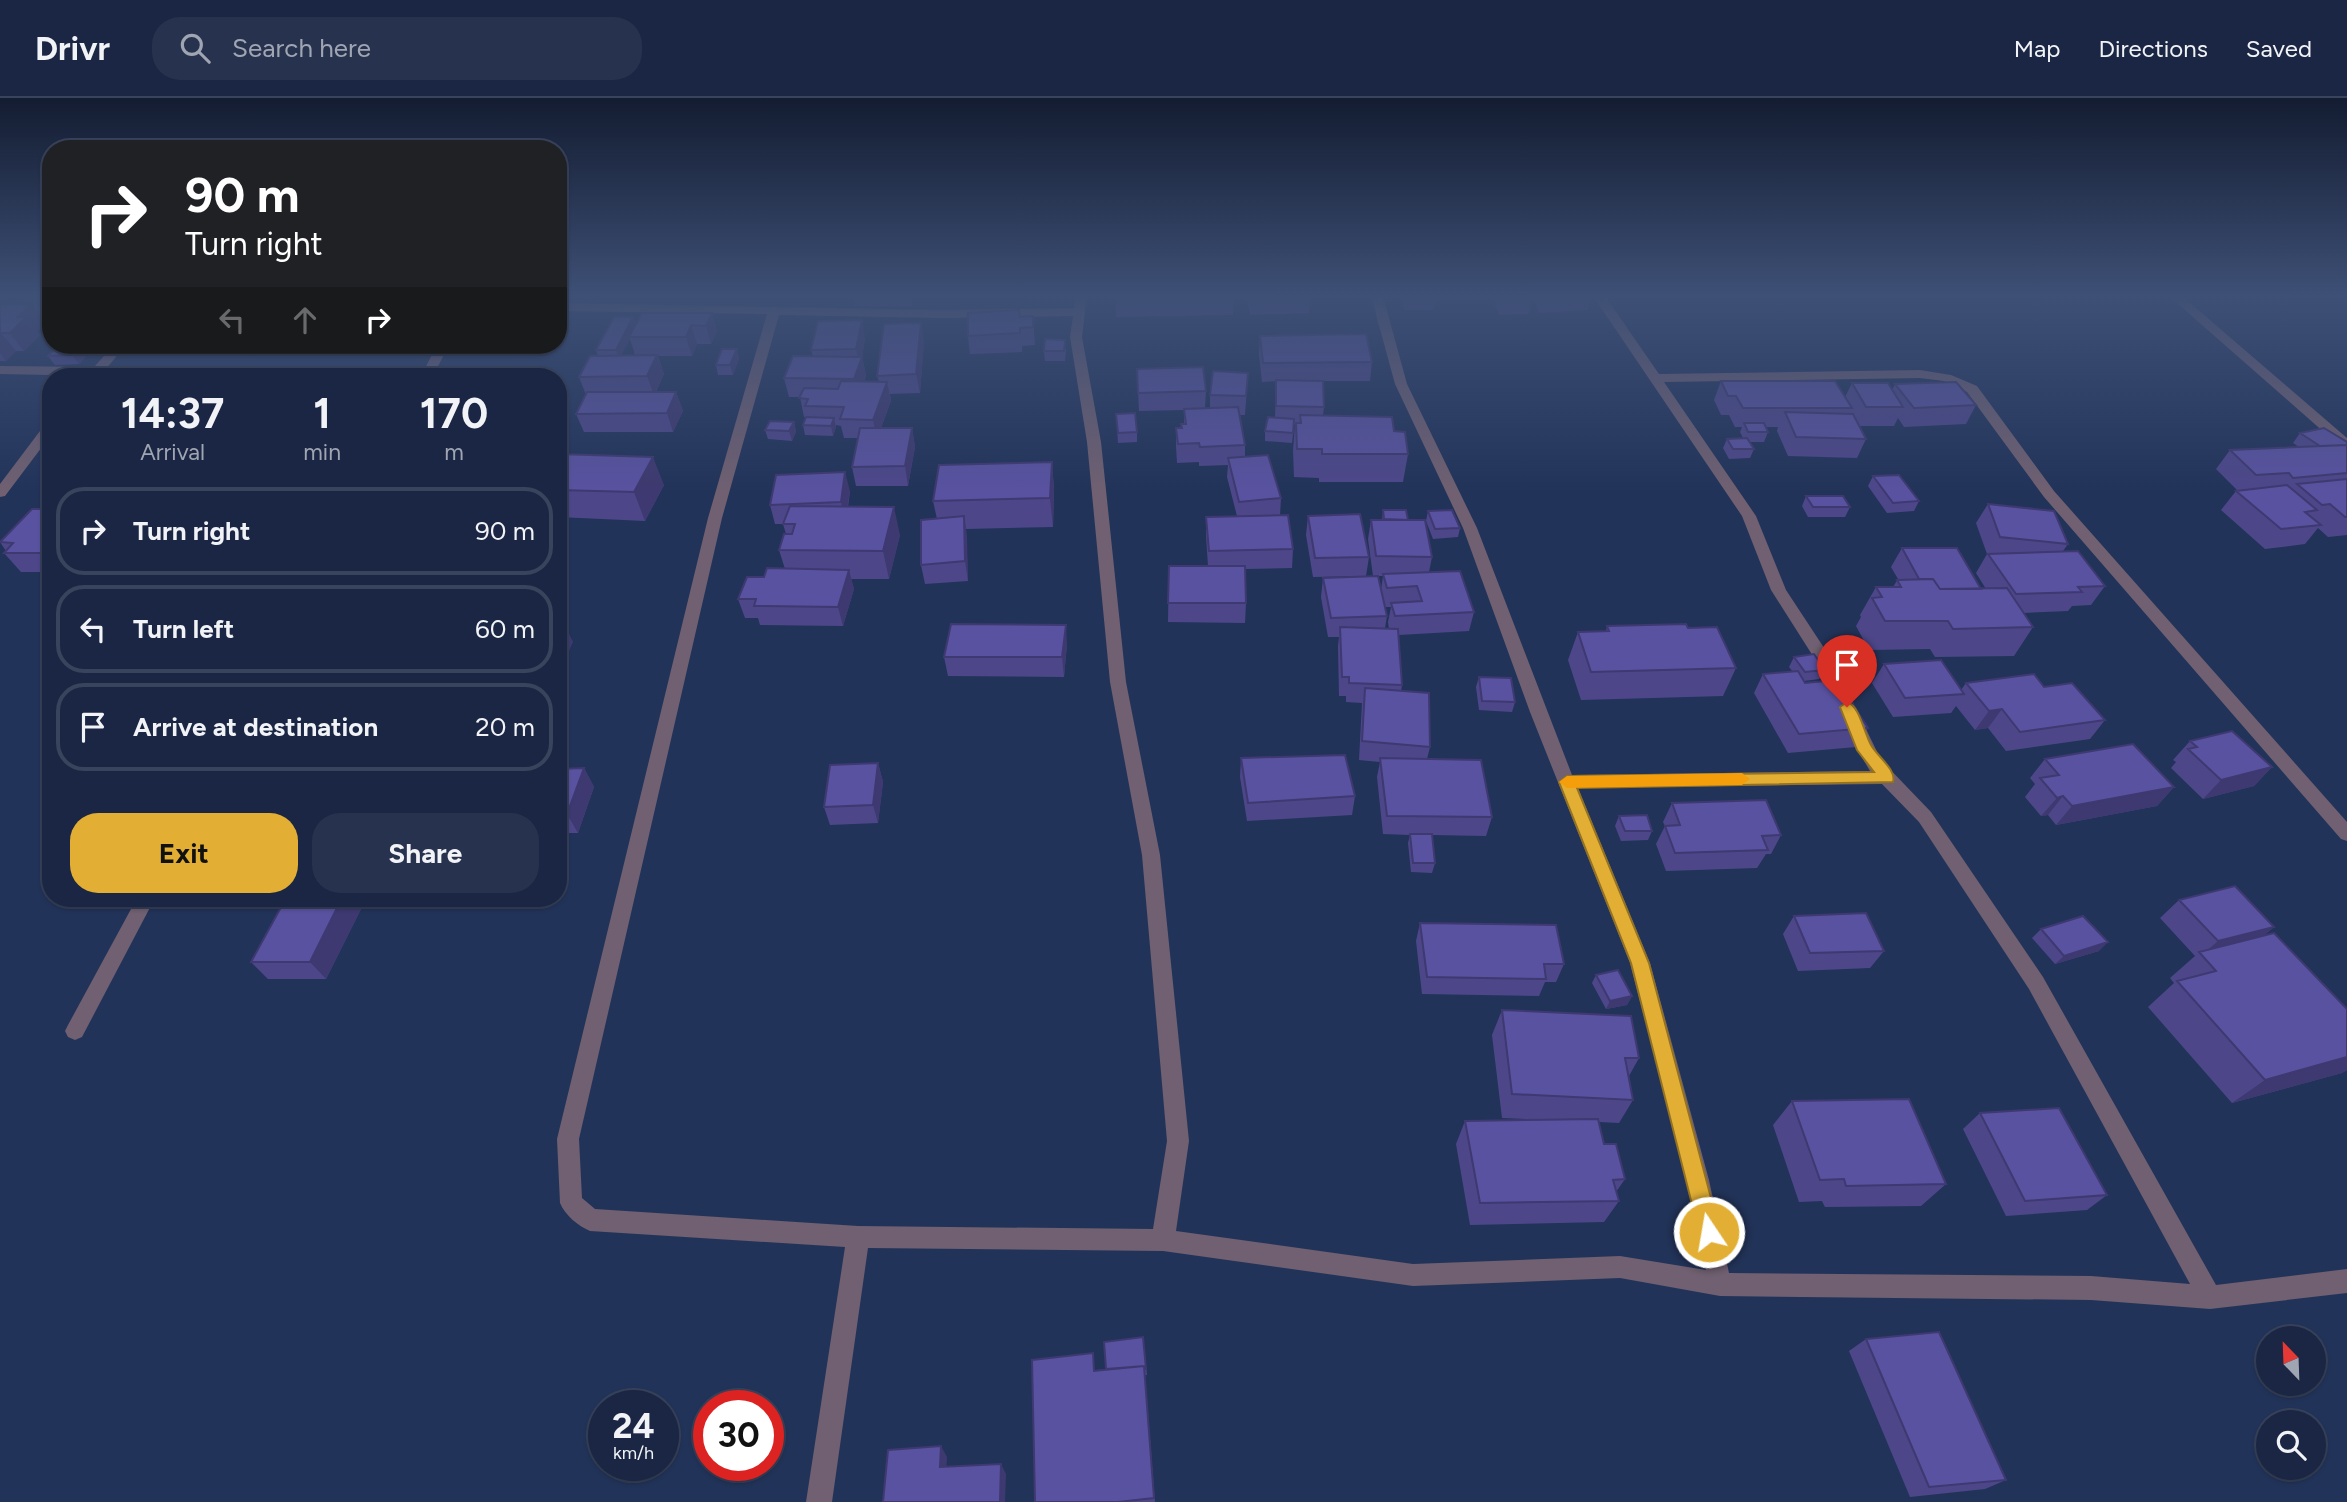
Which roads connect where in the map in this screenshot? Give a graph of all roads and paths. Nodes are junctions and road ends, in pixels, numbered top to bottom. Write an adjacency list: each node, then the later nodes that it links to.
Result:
1 (760, 362): 17 (street)
2 (1080, 362): 18 (street)
3 (1395, 362): 13 (street)
4 (1644, 362): 8 (street)
5 (2251, 362): 10 (street)
6 (0, 370): 7 (street)
7 (42, 371)
8 (1655, 378): 12 (street); 14 (street)
9 (42, 438): 11 (street)
10 (2347, 445)
11 (0, 493)
12 (1887, 777): 13 (street); 21 (street)
13 (1567, 782): 20 (street)
14 (2347, 834)
15 (141, 907): 16 (street)
16 (75, 1031)
17 (858, 1237): 18 (street); 22 (street)
18 (1163, 1240): 20 (street)
19 (2347, 1281): 21 (street)
20 (1720, 1284): 21 (street)
21 (2210, 1297)
22 (819, 1502)

